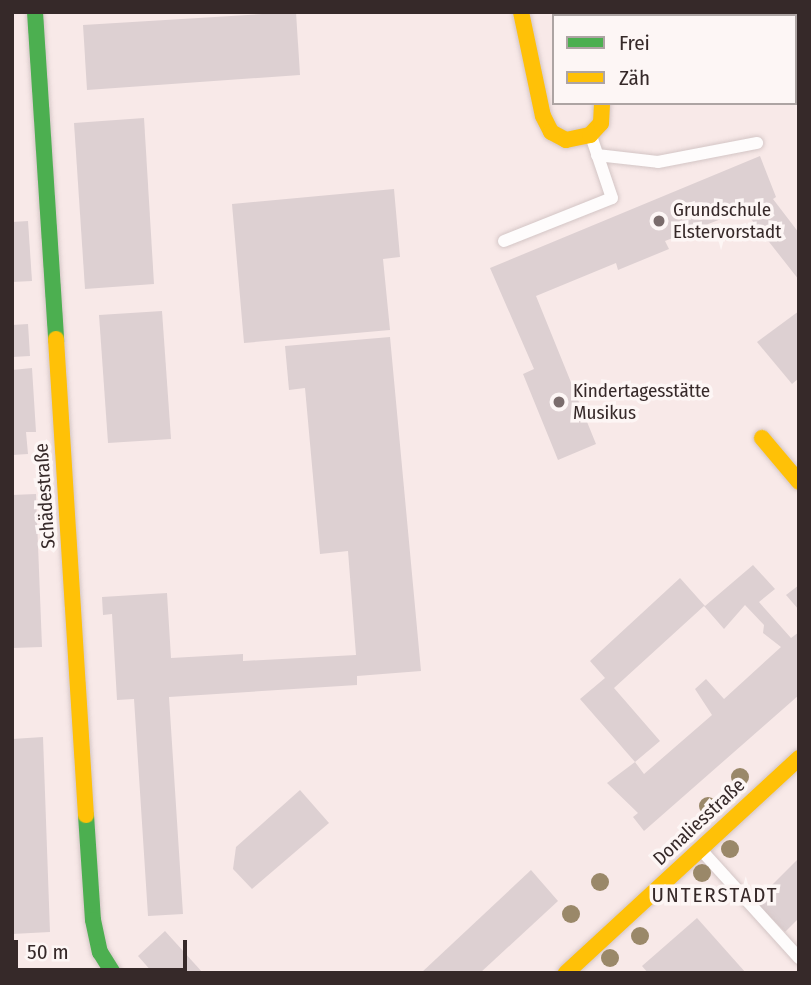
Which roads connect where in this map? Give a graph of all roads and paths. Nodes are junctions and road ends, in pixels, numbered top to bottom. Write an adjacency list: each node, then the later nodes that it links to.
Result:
1 (35, 12): 13 (street, Schädestraße)
2 (521, 12): 4 (street)
3 (602, 105): 4 (street)
4 (590, 135): 6 (lane)
5 (757, 144): 6 (lane)
6 (597, 155): 7 (lane)
7 (504, 241)
8 (762, 438): 9 (street)
9 (799, 482)
10 (799, 758): 11 (street, Donaliesstraße)
11 (701, 849): 12 (lane); 14 (street, Donaliesstraße)
12 (799, 958)
13 (113, 973)
14 (566, 973)

